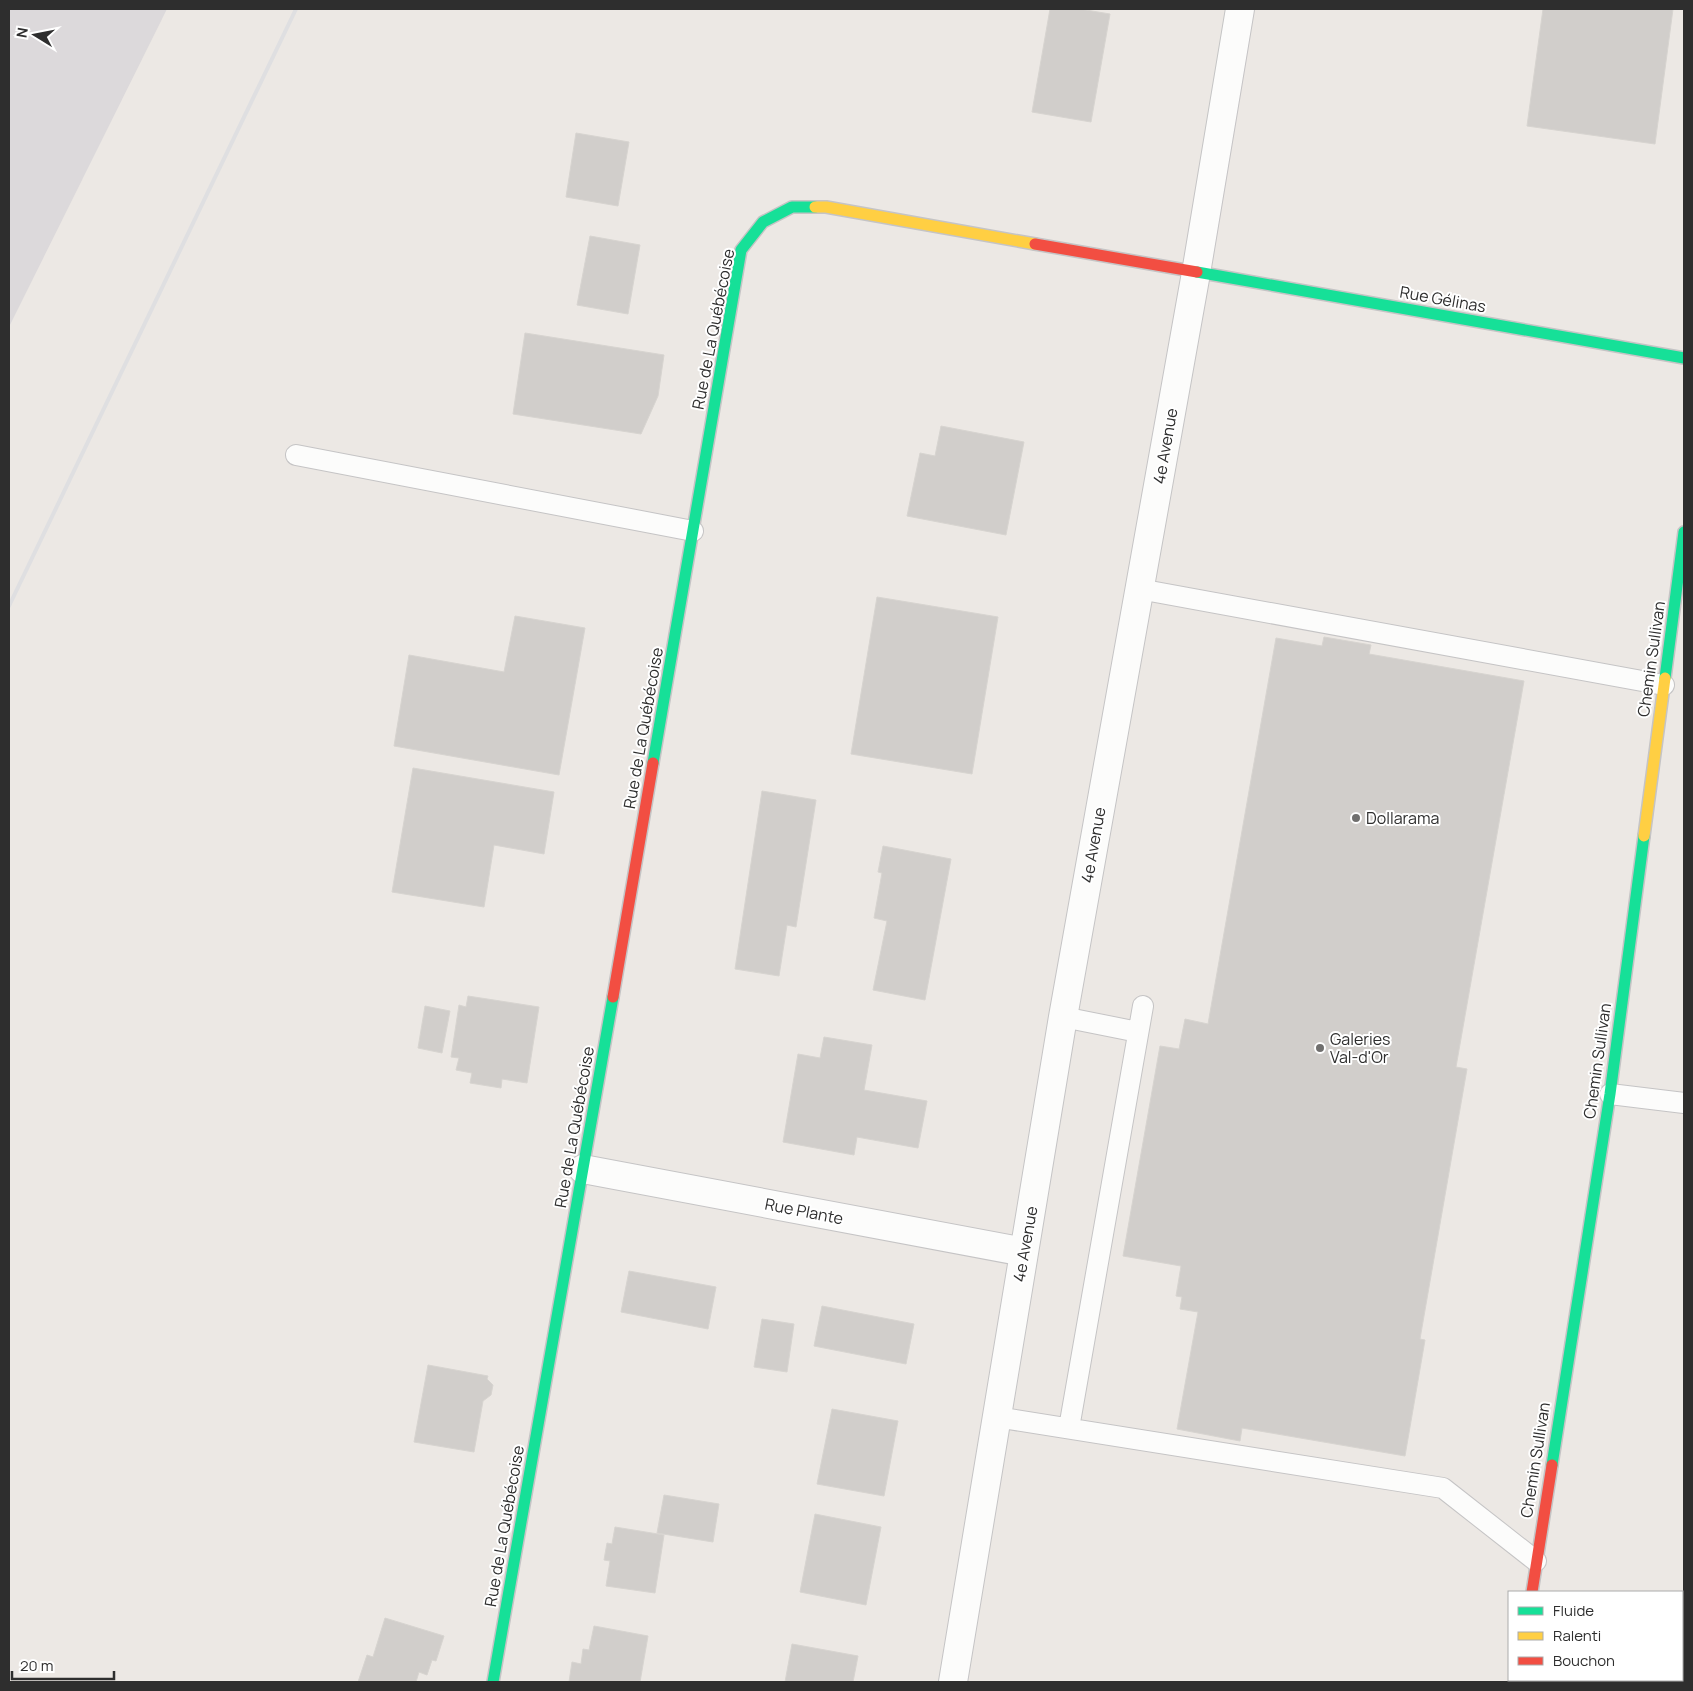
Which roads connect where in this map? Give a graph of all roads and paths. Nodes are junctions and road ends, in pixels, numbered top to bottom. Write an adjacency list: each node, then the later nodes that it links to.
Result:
1 (1240, 9): 2 (street, 4e Avenue)
2 (1196, 273): 3 (street, Rue Gélinas); 5 (street, Rue de La Québécoise); 7 (street, 4e Avenue)
3 (1684, 358)
4 (296, 455): 5 (lane)
5 (693, 531): 14 (street, Rue de La Québécoise)
6 (1684, 532): 8 (street, Chemin Sullivan)
7 (1139, 589): 8 (lane); 10 (street, 4e Avenue)
8 (1664, 685): 12 (street, Chemin Sullivan)
9 (1143, 1006): 11 (lane)
10 (1063, 1017): 11 (lane); 15 (street, 4e Avenue)
11 (1138, 1032): 17 (lane)
12 (1610, 1094): 13 (lane); 18 (street, Chemin Sullivan)
13 (1684, 1104)
14 (583, 1169): 15 (street, Rue Plante); 20 (street, Rue de La Québécoise)
15 (1024, 1252): 16 (street, 4e Avenue)
16 (996, 1416): 17 (lane); 21 (street, 4e Avenue)
17 (1069, 1428): 18 (lane)
18 (1536, 1561): 19 (street, Chemin Sullivan)
19 (1532, 1591)
20 (493, 1682)
21 (952, 1682)

